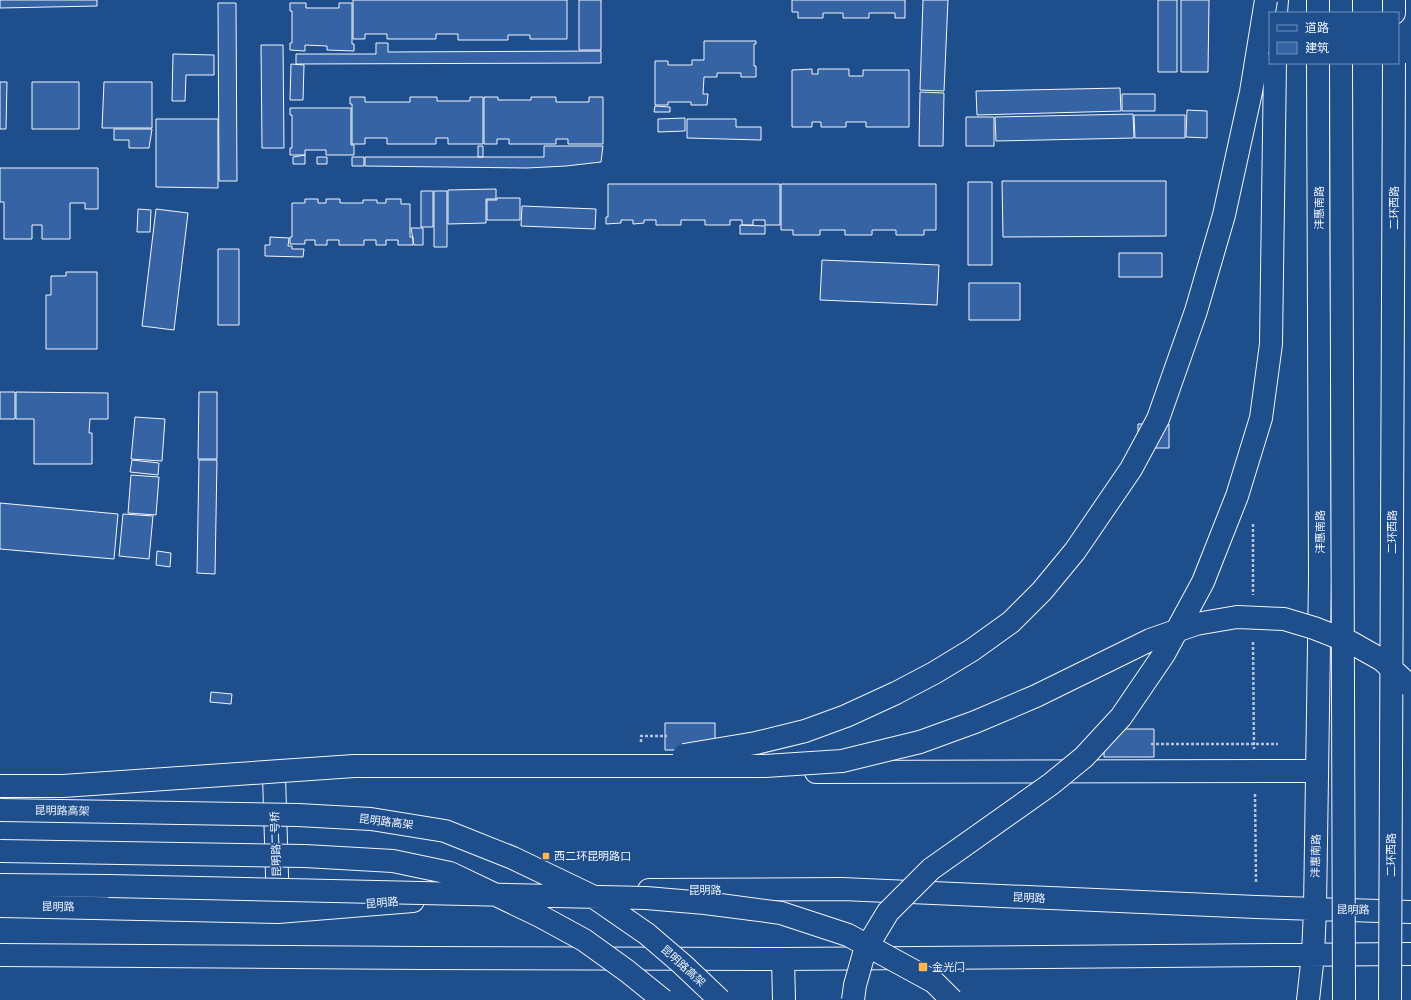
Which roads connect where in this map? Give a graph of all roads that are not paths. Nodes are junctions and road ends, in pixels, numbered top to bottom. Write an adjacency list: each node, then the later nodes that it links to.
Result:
1 (1266, 0): 15 (main road, bridge)
2 (1276, 0): 6 (main road)
3 (1318, 0): 7 (main road)
4 (1341, 0): 8 (main road)
5 (1394, 0): 9 (main road)
6 (1276, 12)
7 (1318, 12)
8 (1341, 12)
9 (1394, 12)
10 (1276, 64): 34 (main road, bridge)
11 (1318, 64): 16 (main road, 沣惠南路)
12 (1341, 64): 37 (main road, bridge)
13 (1394, 64): 38 (main road, 二环西路, bridge)
14 (1411, 687): 15 (main road, bridge)
15 (612, 766): 19 (main road, bridge)
16 (1317, 771): 17 (main road); 24 (main road, 沣惠南路)
17 (274, 776): 18 (main road); 25 (main road, 昆明路二号桥)
18 (0, 777)
19 (0, 786)
20 (0, 810): 32 (main road, 昆明路高架, bridge)
21 (0, 851): 31 (main road, bridge)
22 (0, 885): 35 (main road, bridge)
23 (0, 906): 25 (main road, 昆明路)
24 (1315, 909): 25 (main road, 昆明路); 26 (main road, 昆明路); 29 (main road, 沣惠南路)
25 (278, 912)
26 (1411, 912)
27 (1411, 954): 29 (main road)
28 (0, 955): 30 (main road)
29 (1313, 955): 30 (main road); 36 (main road, 沣惠南路)
30 (784, 959): 33 (main road)
31 (663, 1000)
32 (720, 1000)
33 (784, 1000)
34 (853, 1000)
35 (952, 1000)
36 (1308, 1000)
37 (1344, 1000)
38 (1390, 1000)

